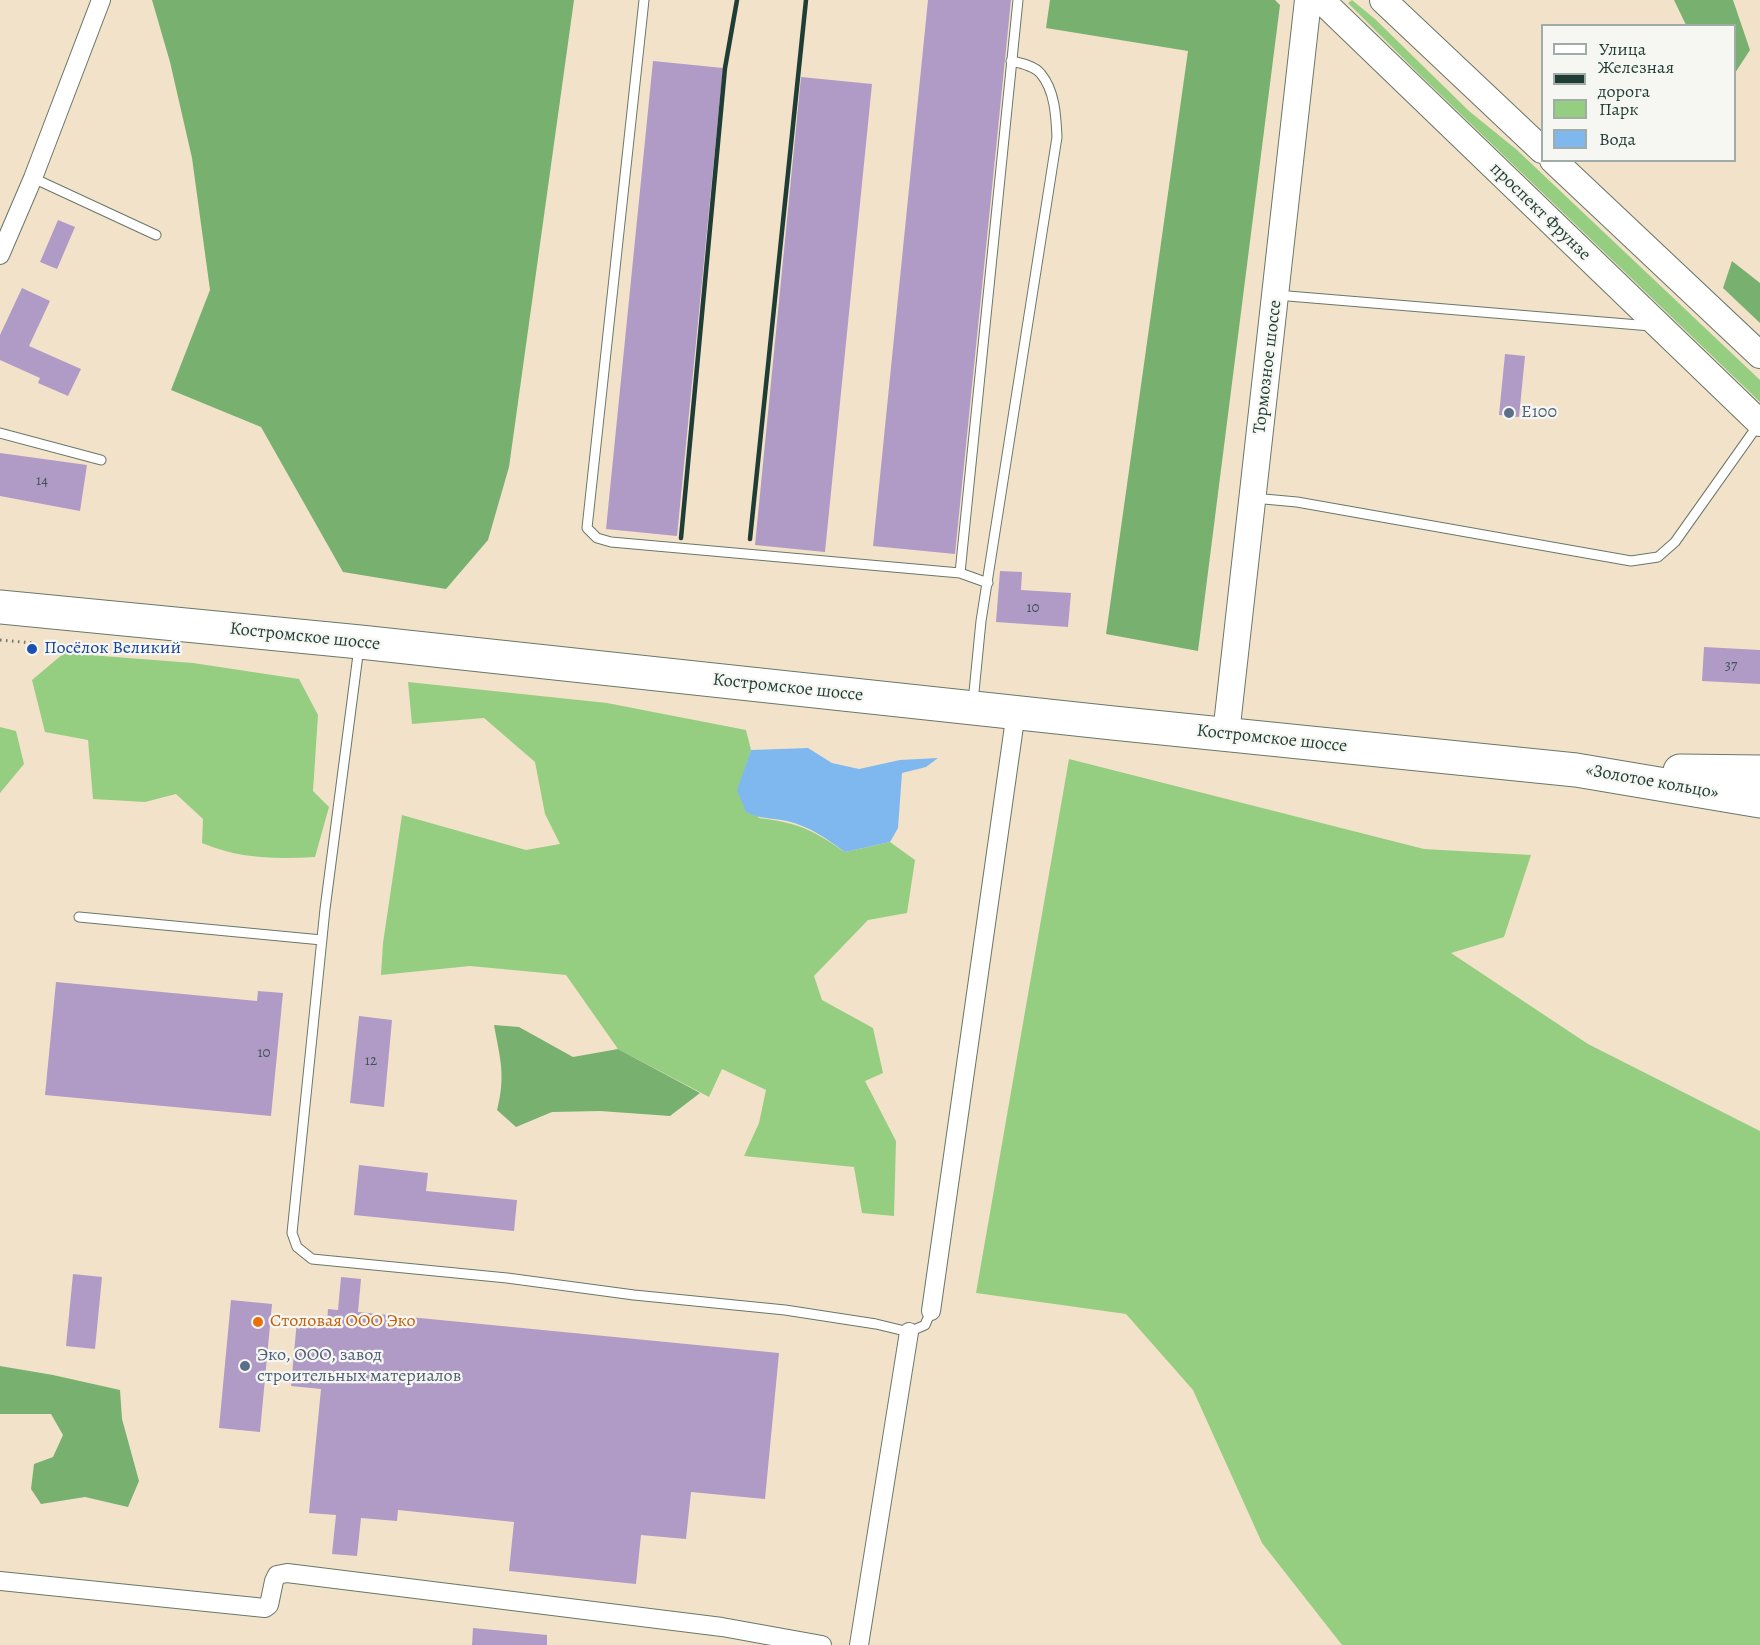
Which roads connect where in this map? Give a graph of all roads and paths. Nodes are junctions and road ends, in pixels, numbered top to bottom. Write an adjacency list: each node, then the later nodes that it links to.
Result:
1 (101, 0): 10 (street)
2 (644, 0): 20 (lane)
3 (1018, 0): 7 (lane)
4 (1308, 0): 13 (main road, Тормозное шоссе)
5 (1321, 0): 14 (main road, проспект Фрунзе)
6 (1383, 0): 8 (main road)
7 (1011, 61): 20 (lane); 21 (lane)
8 (1541, 149)
9 (1555, 162): 15 (main road)
10 (33, 178): 11 (lane); 12 (street)
11 (156, 235)
12 (0, 255)
13 (1276, 295): 14 (lane); 19 (main road, Тормозное шоссе)
14 (1659, 327): 16 (main road, проспект Фрунзе)
15 (1760, 356)
16 (1760, 423): 19 (lane)
17 (0, 433): 18 (lane)
18 (101, 460)
19 (1253, 498): 28 (main road, Тормозное шоссе)
20 (960, 573): 21 (lane)
21 (988, 584): 26 (lane)
22 (0, 607): 24 (highway, Костромское шоссе)
23 (0, 640): 25 (path)
24 (360, 642): 26 (highway, Костромское шоссе); 33 (lane)
25 (33, 643)
26 (972, 707): 27 (highway, Костромское шоссе)
27 (1016, 712): 28 (highway, Костромское шоссе); 34 (street)
28 (1226, 734): 29 (highway, Костромское шоссе)
29 (1576, 770): 30 (highway, «Золотое кольцо»); 31 (highway, «Золотое кольцо»)
30 (1760, 772)
31 (1760, 801)
32 (79, 917): 33 (lane)
33 (322, 940): 35 (lane)
34 (932, 1311): 35 (lane)
35 (909, 1332): 38 (street)
36 (0, 1581): 37 (street)
37 (822, 1645)
38 (859, 1645)

